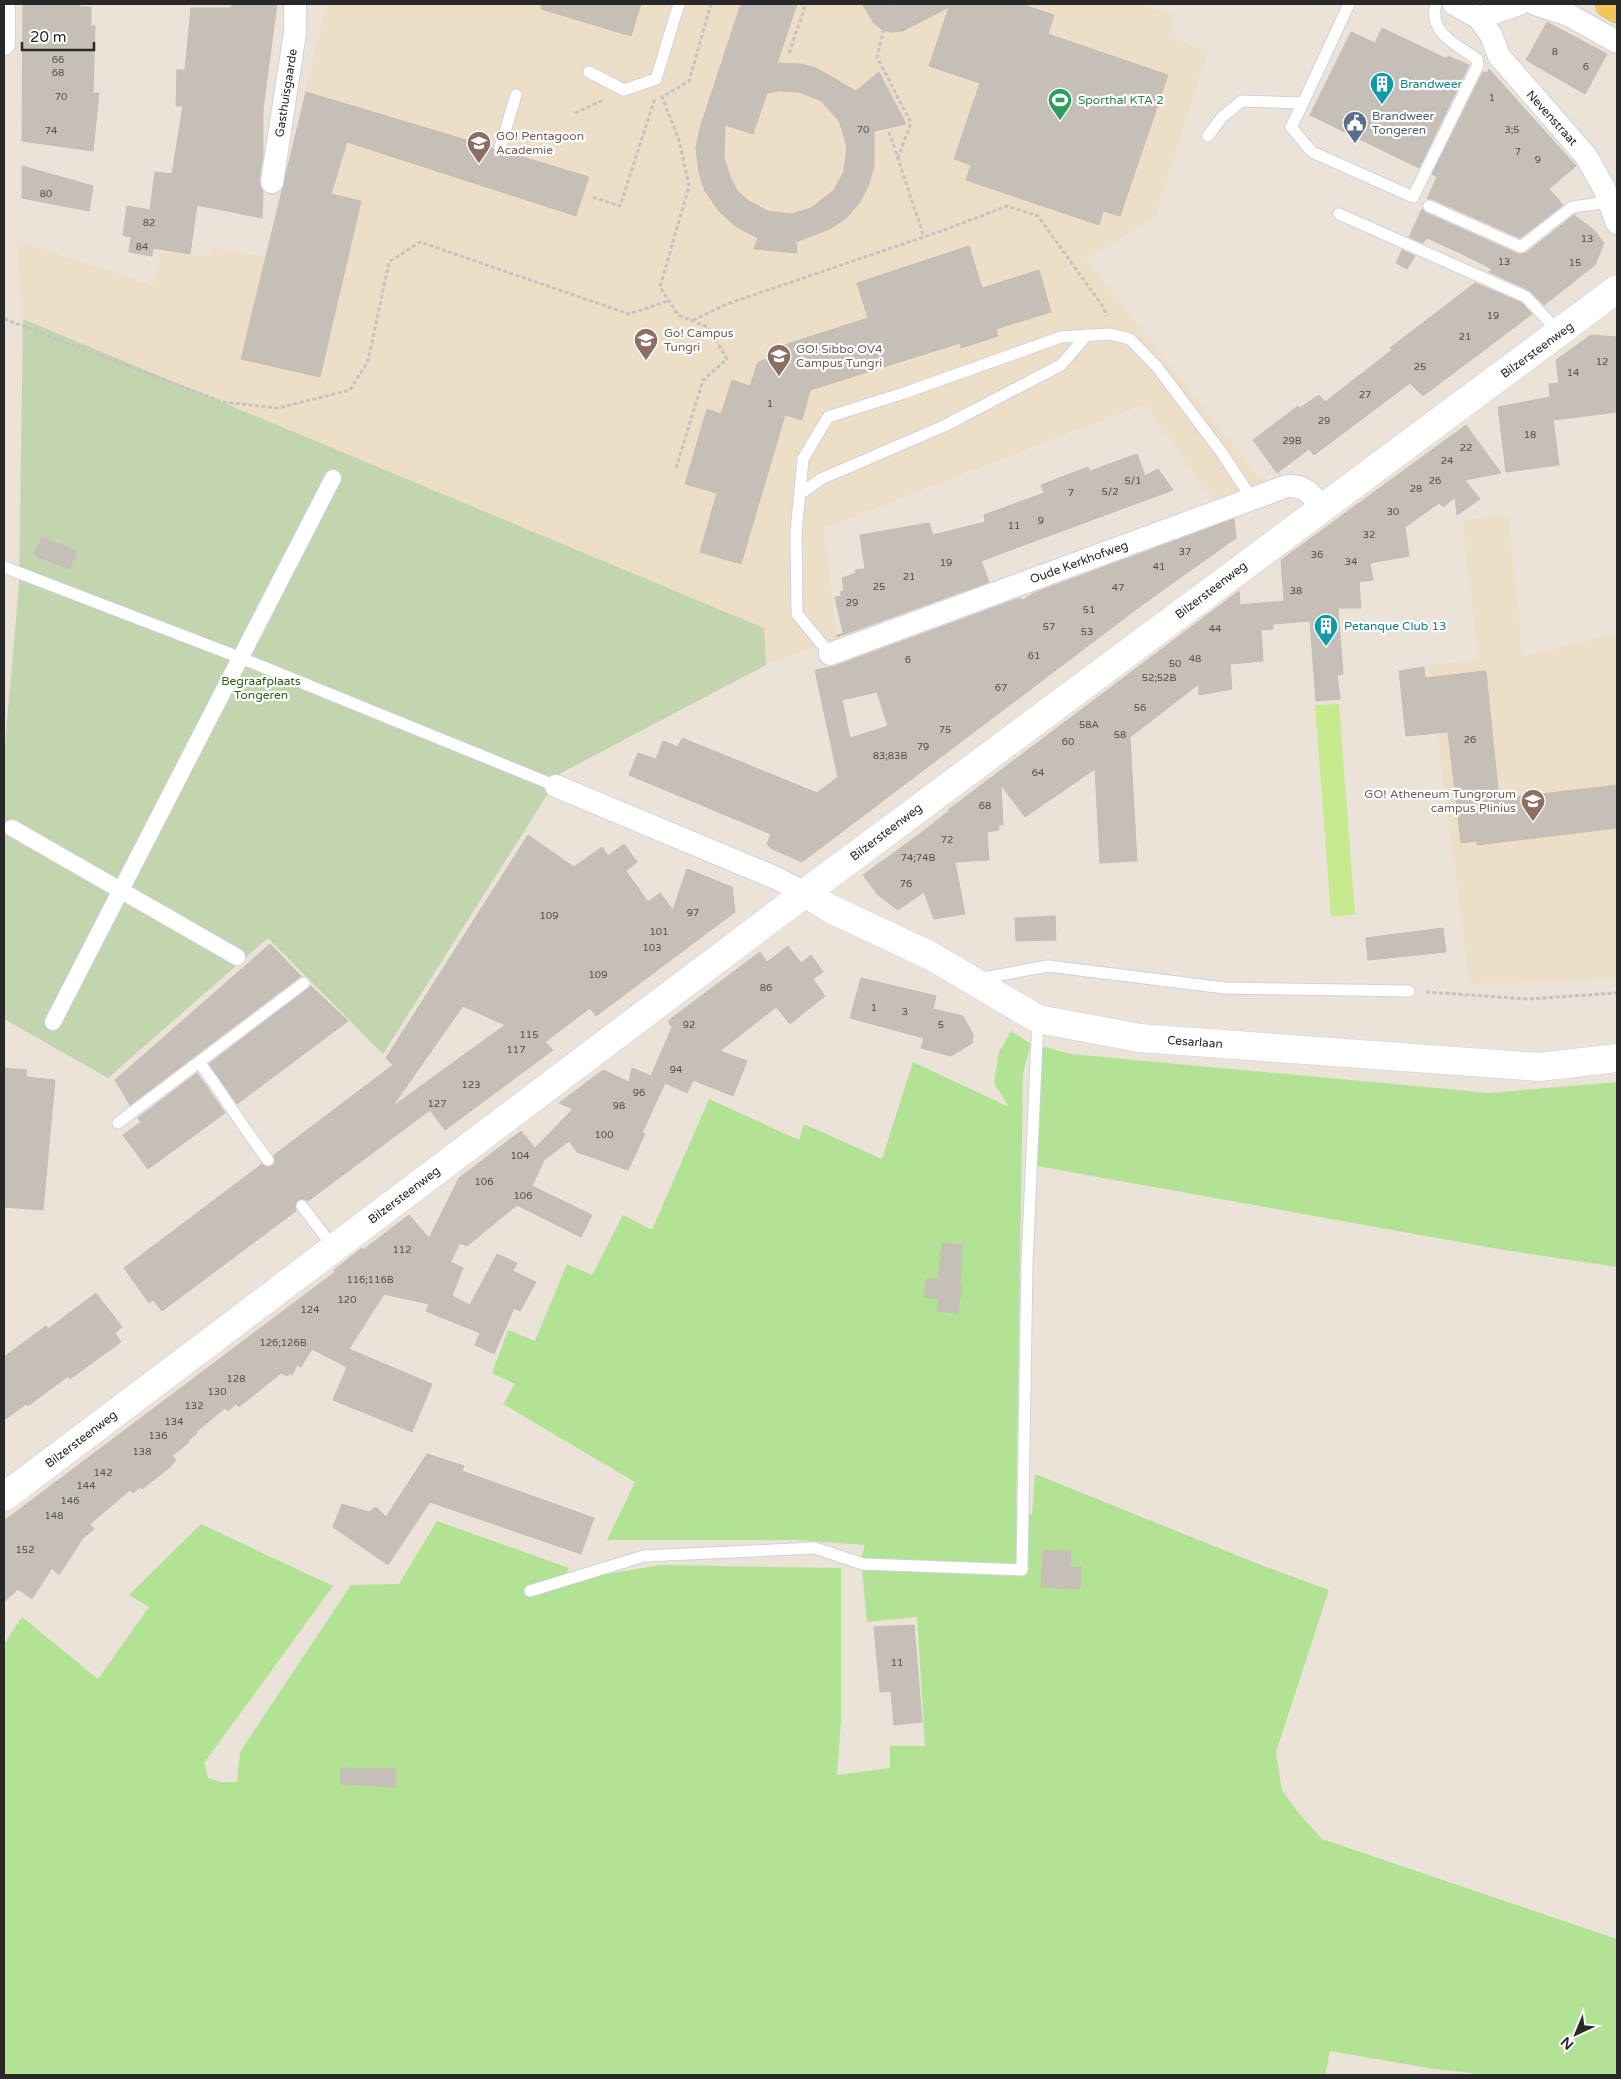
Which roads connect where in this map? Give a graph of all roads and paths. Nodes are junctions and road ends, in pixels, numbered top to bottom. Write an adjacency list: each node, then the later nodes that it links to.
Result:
1 (4, 4): 16 (street)
2 (295, 4): 28 (street, Gasthuisgaarde)
3 (679, 4): 19 (lane)
4 (711, 4): 36 (path)
5 (806, 4): 17 (path)
6 (890, 4): 27 (path)
7 (1349, 4): 22 (lane)
8 (1436, 4): 22 (lane)
9 (1454, 4): 14 (street)
10 (1519, 4): 14 (street)
11 (1535, 4): 15 (street)
12 (1609, 4): 13 (main road)
13 (1617, 9)
14 (1479, 18): 30 (street, Nevenstraat)
15 (1617, 42)
16 (4, 44)
17 (789, 53)
18 (589, 72): 19 (lane)
19 (624, 90): 23 (path)
20 (516, 95): 26 (lane)
21 (656, 96): 29 (path)
22 (1303, 103): 25 (lane)
23 (575, 113)
24 (889, 132): 27 (path)
25 (1208, 136)
26 (500, 148)
27 (898, 158): 34 (path)
28 (272, 182)
29 (593, 197)
30 (1609, 202): 31 (lane); 33 (street, Nevenstraat)
31 (1430, 206)
32 (1339, 214): 40 (lane)
33 (1617, 223)
34 (924, 237): 38 (path); 39 (path)
35 (1616, 292): 40 (main road, Bilzersteenweg)
36 (668, 301): 37 (path); 38 (path)
37 (4, 319)
38 (692, 320): 42 (path)
39 (1110, 334): 41 (lane); 45 (lane)
40 (1560, 334): 46 (main road, Bilzersteenweg)
41 (1088, 335): 44 (lane); 44 (lane)
42 (676, 468)
43 (333, 478): 49 (street)
44 (800, 494): 48 (lane)
45 (1252, 499): 46 (street, Oude Kerkhofweg); 48 (street, Oude Kerkhofweg)
46 (1322, 507): 53 (main road, Bilzersteenweg)
47 (4, 567): 49 (lane)
48 (830, 654)
49 (241, 658): 50 (lane); 52 (street)
50 (556, 786): 53 (street)
51 (12, 828): 52 (street)
52 (122, 890): 54 (street); 60 (street)
53 (805, 893): 55 (main road, Cesarlaan); 66 (main road, Bilzersteenweg)
54 (237, 957)
55 (970, 981): 57 (lane); 59 (main road, Cesarlaan)
56 (304, 983): 62 (lane)
57 (1409, 991): 58 (path)
58 (1617, 993)
59 (1038, 1019): 61 (main road, Cesarlaan); 68 (lane)
60 (53, 1022)
61 (1617, 1058)
62 (199, 1062): 63 (lane); 64 (lane)
63 (118, 1123)
64 (268, 1160)
65 (302, 1206): 66 (lane)
66 (334, 1248): 67 (main road, Bilzersteenweg)
67 (4, 1497)
68 (530, 1591)

